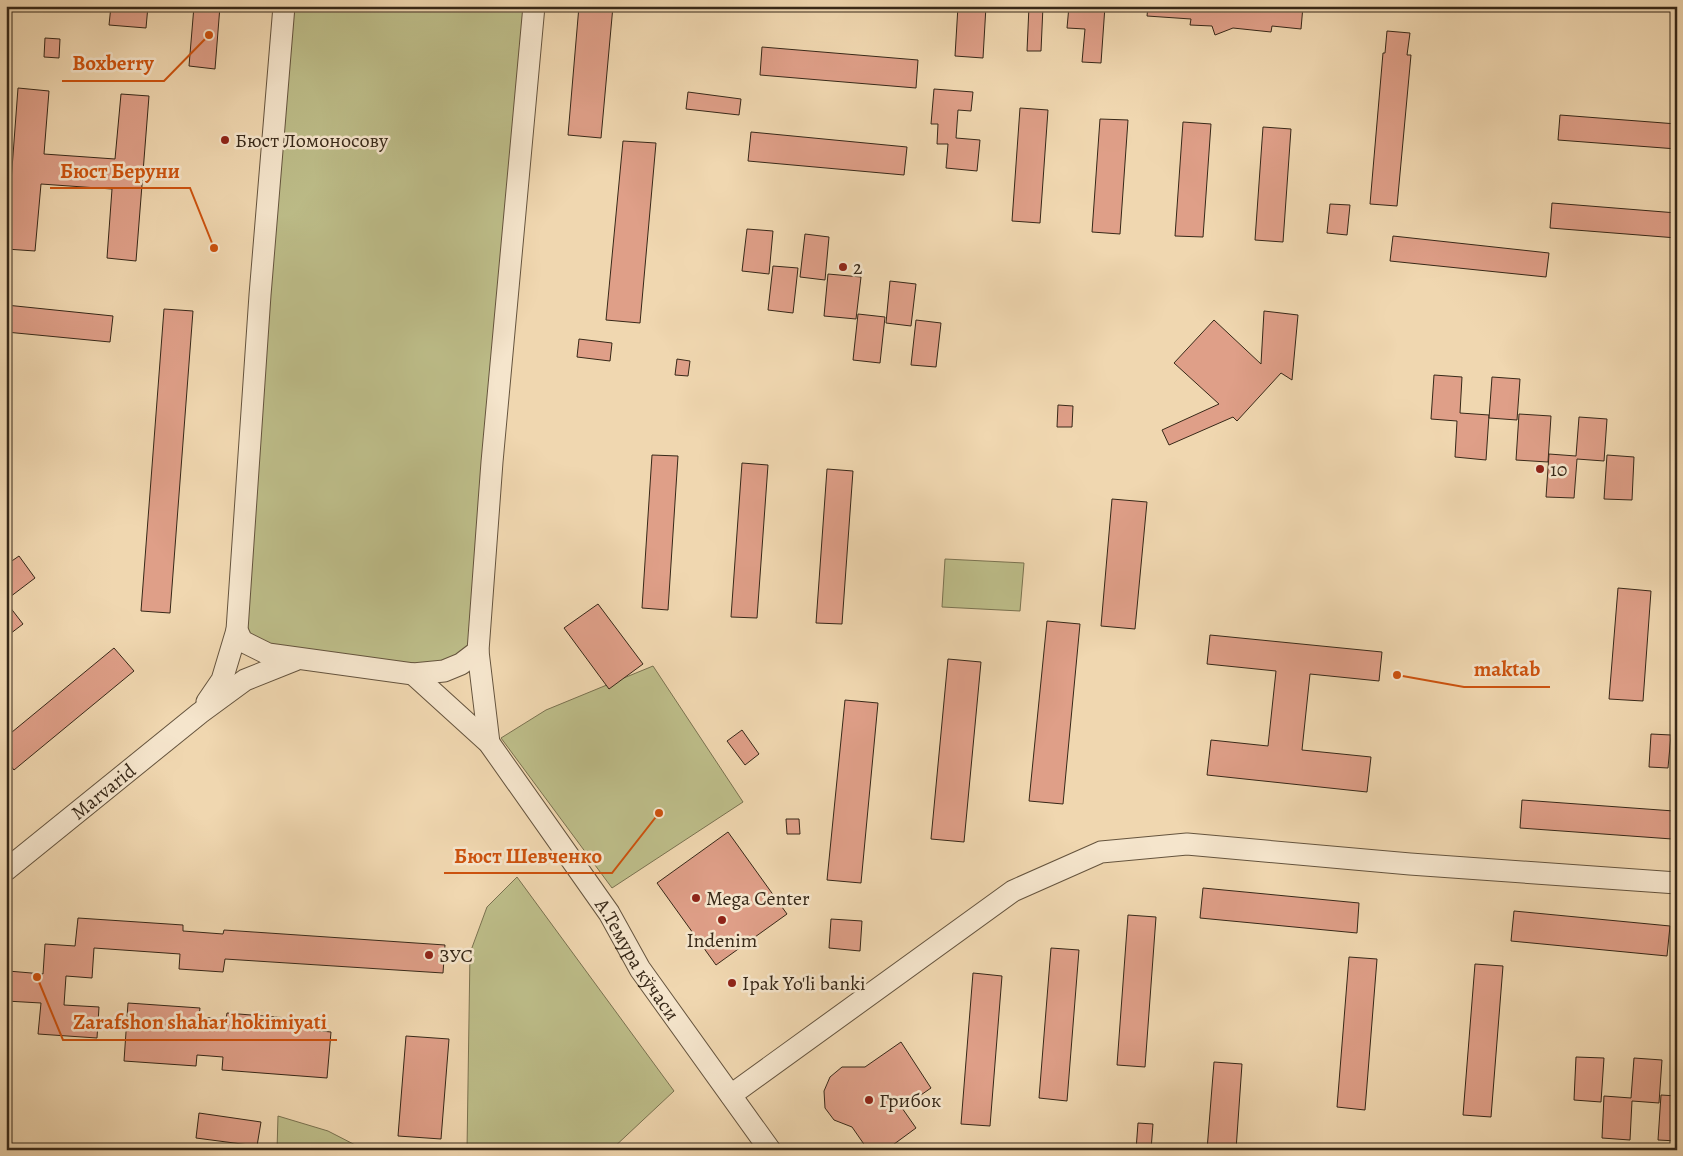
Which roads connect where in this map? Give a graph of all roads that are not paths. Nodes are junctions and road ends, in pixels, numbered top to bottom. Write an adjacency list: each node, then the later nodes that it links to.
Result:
1 (284, 6): 3 (street)
2 (534, 6): 4 (street)
3 (237, 630): 5 (street); 7 (street)
4 (478, 651): 6 (street); 8 (street)
5 (296, 659): 6 (street); 7 (street)
6 (413, 674): 8 (street, А.Темура кўчаси)
7 (200, 713): 9 (street, Marvarid)
8 (489, 743): 11 (street, А.Темура кўчаси)
9 (6, 870)
10 (1677, 883): 11 (street)
11 (731, 1095): 12 (street, А.Темура кўчаси)
12 (770, 1150)

